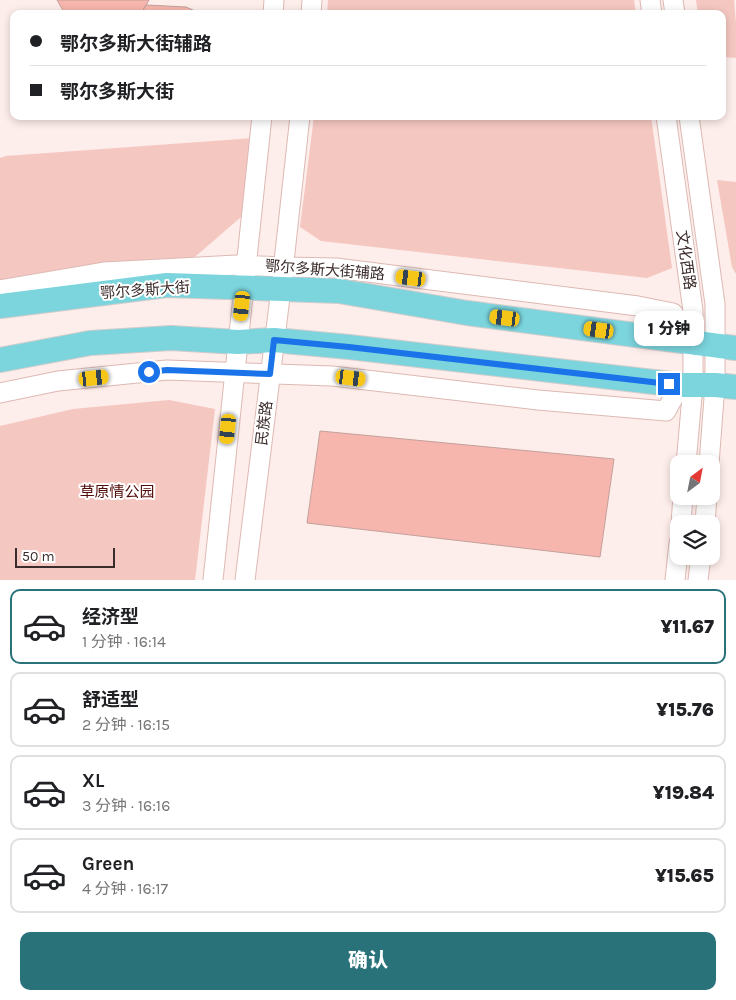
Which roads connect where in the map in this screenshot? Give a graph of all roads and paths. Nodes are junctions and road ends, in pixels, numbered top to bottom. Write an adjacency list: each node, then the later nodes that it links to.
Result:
1 (262, 120): 5 (street)
2 (300, 120): 6 (street, 民族路)
3 (667, 120): 11 (street, 文化西路)
4 (690, 120): 11 (street, 文化西路)
5 (245, 277): 6 (main road, 鄂尔多斯大街); 7 (street, 鄂尔多斯大街辅路); 8 (main road, 鄂尔多斯大街); 10 (street)
6 (282, 278): 9 (street, 民族路); 11 (main road, 鄂尔多斯大街)
7 (0, 290)
8 (0, 306)
9 (274, 340): 10 (main road); 14 (street, 民族路); 15 (main road)
10 (238, 342): 12 (main road); 13 (street)
11 (715, 345): 15 (street, 文化西路)
12 (0, 360)
13 (234, 372): 14 (street); 16 (street); 21 (street)
14 (270, 374): 15 (street); 22 (street, 民族路)
15 (706, 386): 17 (street, 文化西路); 18 (street, 文化西路)
16 (0, 392)
17 (688, 455)
18 (710, 455)
19 (677, 565): 23 (street)
20 (700, 565): 24 (street)
21 (213, 580)
22 (245, 580)
23 (675, 580)
24 (698, 580)

